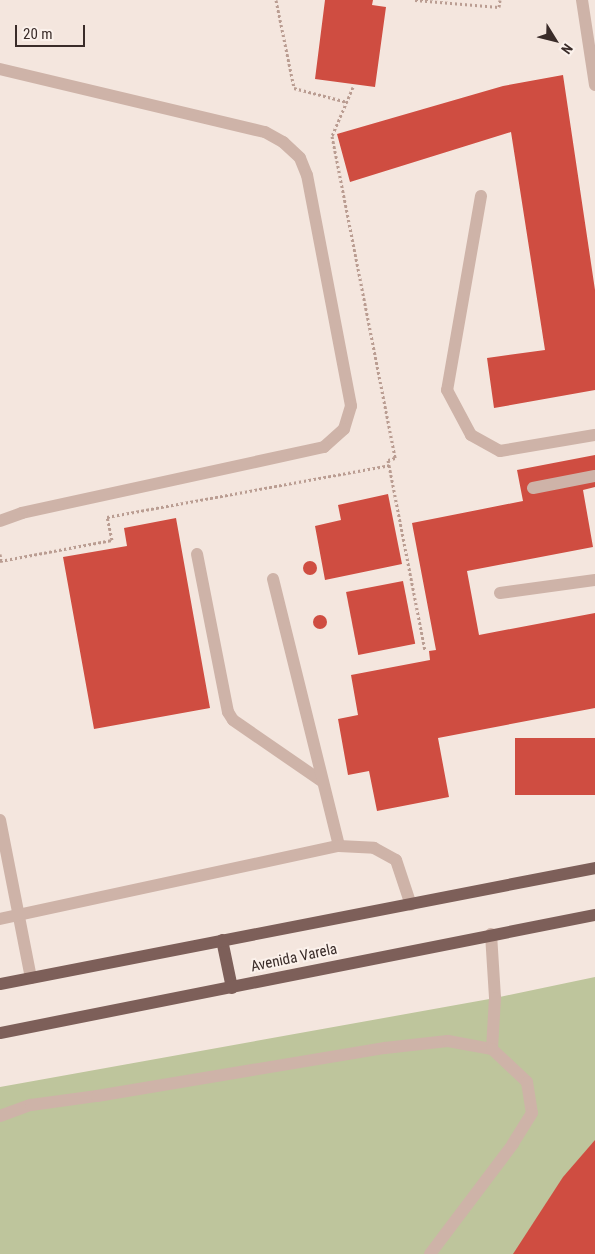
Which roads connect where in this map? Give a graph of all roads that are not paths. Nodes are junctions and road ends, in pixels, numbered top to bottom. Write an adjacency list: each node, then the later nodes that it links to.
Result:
1 (582, 0): 3 (street)
2 (0, 69): 8 (street)
3 (595, 85)
4 (481, 196): 5 (street)
5 (595, 435)
6 (595, 476): 7 (street)
7 (533, 488)
8 (0, 521)
9 (197, 554): 13 (street)
10 (273, 579): 13 (street)
11 (595, 580): 12 (street)
12 (500, 593)
13 (323, 782): 15 (street)
14 (0, 820): 18 (street)
15 (339, 846): 17 (street); 18 (street)
16 (595, 868): 17 (main road, Avenida Varela)
17 (411, 905): 22 (main road, Avenida Varela)
18 (18, 915): 20 (street); 23 (street)
19 (595, 915): 21 (main road, Avenida Varela)
20 (0, 919)
21 (491, 934): 25 (main road, Avenida Varela); 27 (street)
22 (222, 940): 23 (main road, Avenida Varela); 25 (main road)
23 (31, 978): 24 (main road, Avenida Varela)
24 (0, 984)
25 (232, 988): 26 (main road, Avenida Varela)
26 (0, 1033)
27 (492, 1049): 28 (street); 29 (street)
28 (0, 1116)
29 (430, 1254)

